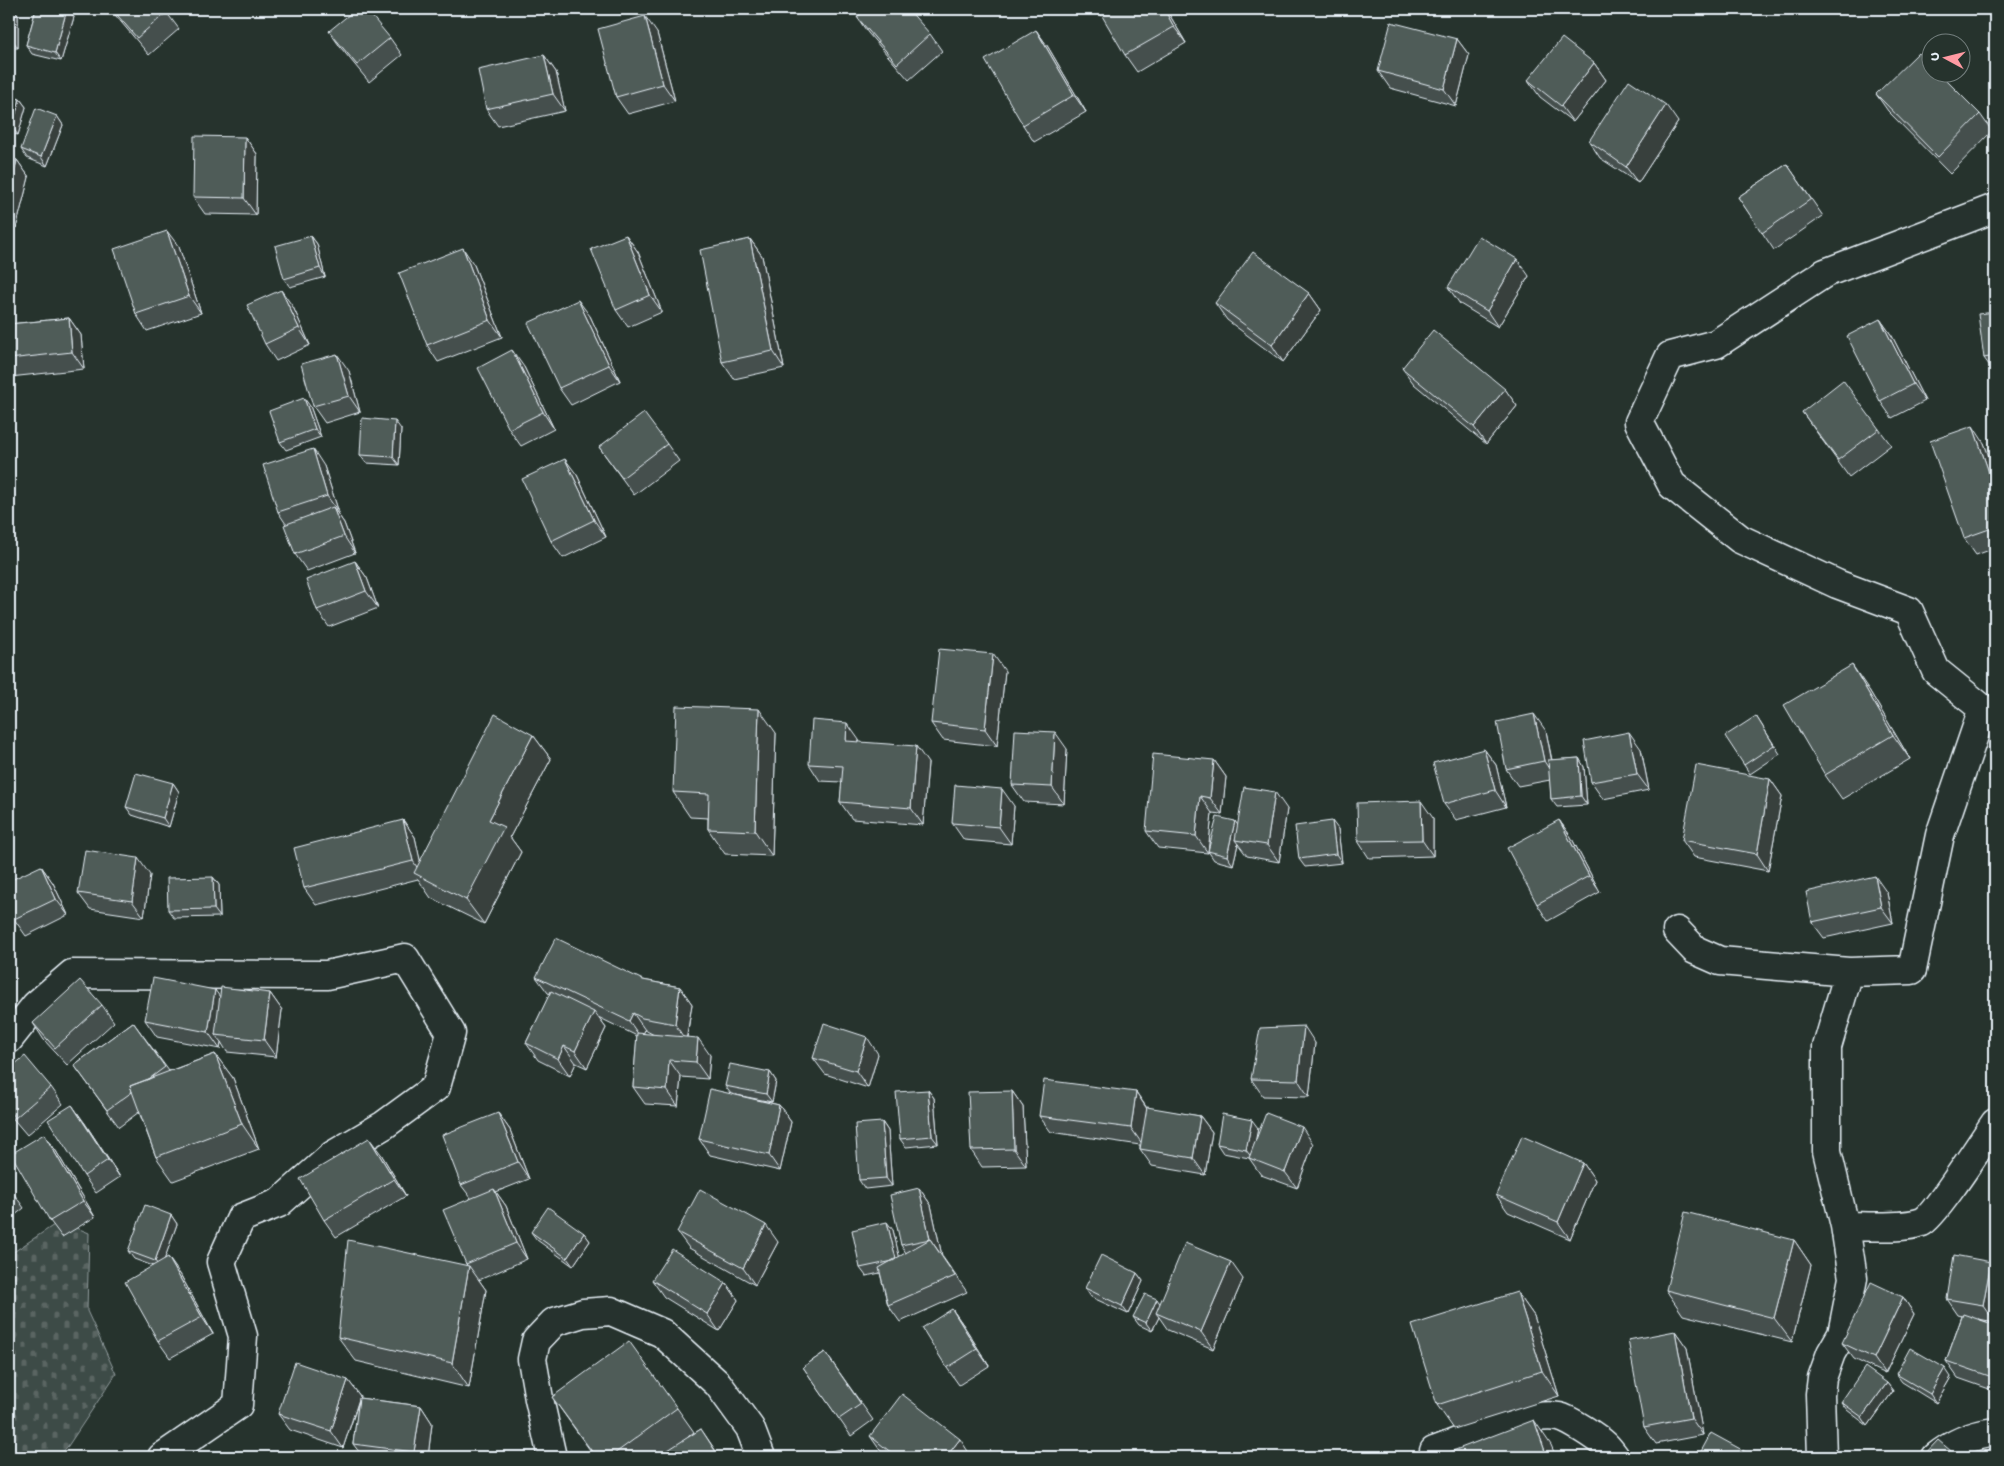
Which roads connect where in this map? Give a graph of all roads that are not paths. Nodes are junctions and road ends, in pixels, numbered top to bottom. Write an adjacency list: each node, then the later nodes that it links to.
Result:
1 (1995, 208): 2 (street)
2 (1989, 708): 4 (street)
3 (1677, 931): 4 (street)
4 (1849, 972): 7 (street)
5 (9, 1040): 10 (street)
6 (1995, 1123): 7 (street)
7 (1845, 1226): 14 (street)
8 (1995, 1432): 15 (street)
9 (1434, 1451): 13 (street)
10 (162, 1457)
11 (552, 1457): 12 (street)
12 (761, 1457)
13 (1614, 1457)
14 (1822, 1457)
15 (1936, 1457)

